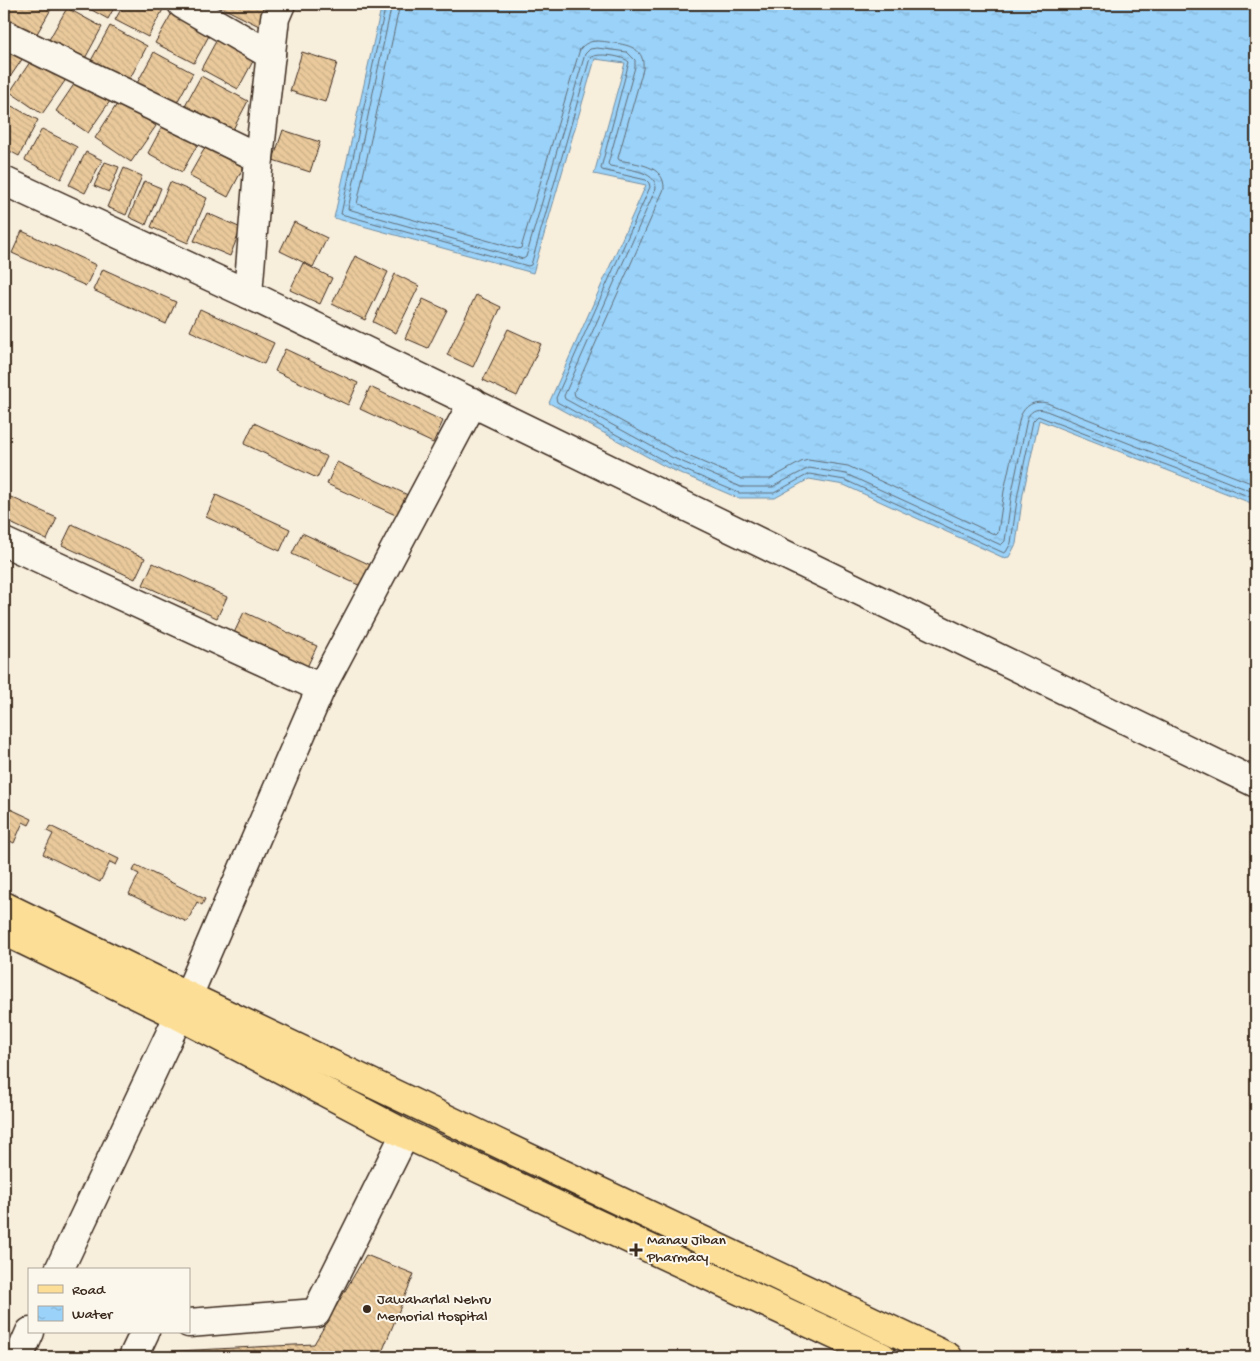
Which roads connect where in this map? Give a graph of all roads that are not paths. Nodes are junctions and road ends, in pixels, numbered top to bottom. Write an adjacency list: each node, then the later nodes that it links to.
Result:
1 (182, 4): 4 (street)
2 (281, 4): 4 (street)
3 (4, 34): 5 (street)
4 (271, 55): 5 (street)
5 (259, 158): 7 (street)
6 (4, 181): 7 (street)
7 (248, 294): 8 (street)
8 (473, 402): 10 (street); 11 (street)
9 (4, 542): 10 (street)
10 (321, 688): 14 (street)
11 (1256, 783)
12 (4, 906): 14 (main road)
13 (4, 931): 14 (main road)
14 (183, 1005): 15 (main road); 16 (street); 23 (main road)
15 (405, 1134): 17 (street); 22 (main road)
16 (60, 1268)
17 (190, 1323)
18 (29, 1334): 20 (street)
19 (144, 1334): 21 (street)
20 (19, 1357)
21 (133, 1357)
22 (882, 1357)
23 (948, 1357)

